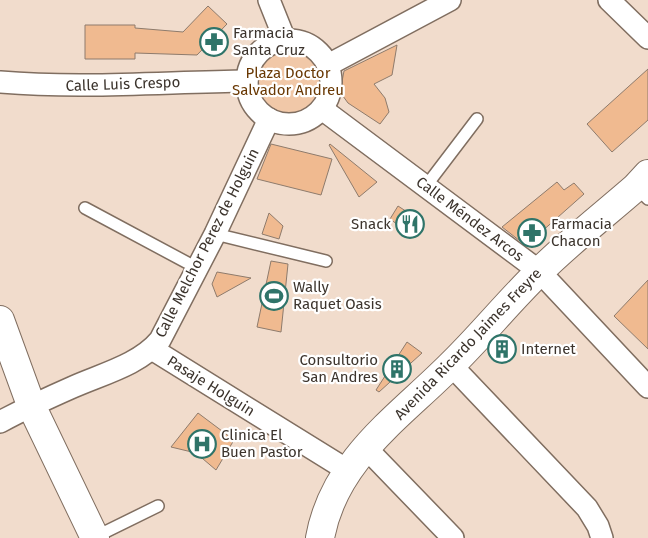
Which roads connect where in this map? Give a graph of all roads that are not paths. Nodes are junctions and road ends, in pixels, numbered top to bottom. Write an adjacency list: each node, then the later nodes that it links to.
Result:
1 (269, 0): 5 (street)
2 (450, 0): 6 (street)
3 (609, 0): 4 (street)
4 (648, 38)
5 (286, 40): 6 (street); 7 (street)
6 (328, 65): 9 (street)
7 (247, 81): 8 (street, Calle Luis Crespo); 11 (street)
8 (0, 82)
9 (322, 109): 11 (street); 12 (street, Calle Méndez Arcos)
10 (477, 119): 12 (lane)
11 (268, 120): 15 (street, Calle Melchor Perez de Holguin)
12 (426, 186): 18 (street, Calle Méndez Arcos)
13 (644, 187): 18 (main road, Avenida Ricardo Jaimes Freyre)
14 (85, 208): 17 (lane)
15 (215, 234): 16 (lane); 17 (street, Calle Melchor Perez de Holguin)
16 (326, 261)
17 (197, 268): 20 (street, Calle Melchor Perez de Holguin)
18 (539, 271): 21 (main road, Avenida Ricardo Jaimes Freyre); 22 (street, Calle Méndez Arcos)
19 (0, 320): 23 (main road)
20 (152, 349): 23 (street, Calle Melchor Perez de Holguin); 26 (street, Pasaje Holguin)
21 (451, 366): 25 (main road, Avenida Ricardo Jaimes Freyre); 31 (street)
22 (648, 387)
23 (31, 405): 24 (street, Calle Melchor Perez de Holguin); 28 (main road)
24 (0, 422)
25 (365, 448): 26 (main road, Avenida Ricardo Jaimes Freyre); 30 (street)
26 (347, 470): 29 (main road, Avenida Ricardo Jaimes Freyre)
27 (158, 506): 28 (lane)
28 (95, 538)
29 (320, 538)
30 (453, 538)
31 (602, 538)

